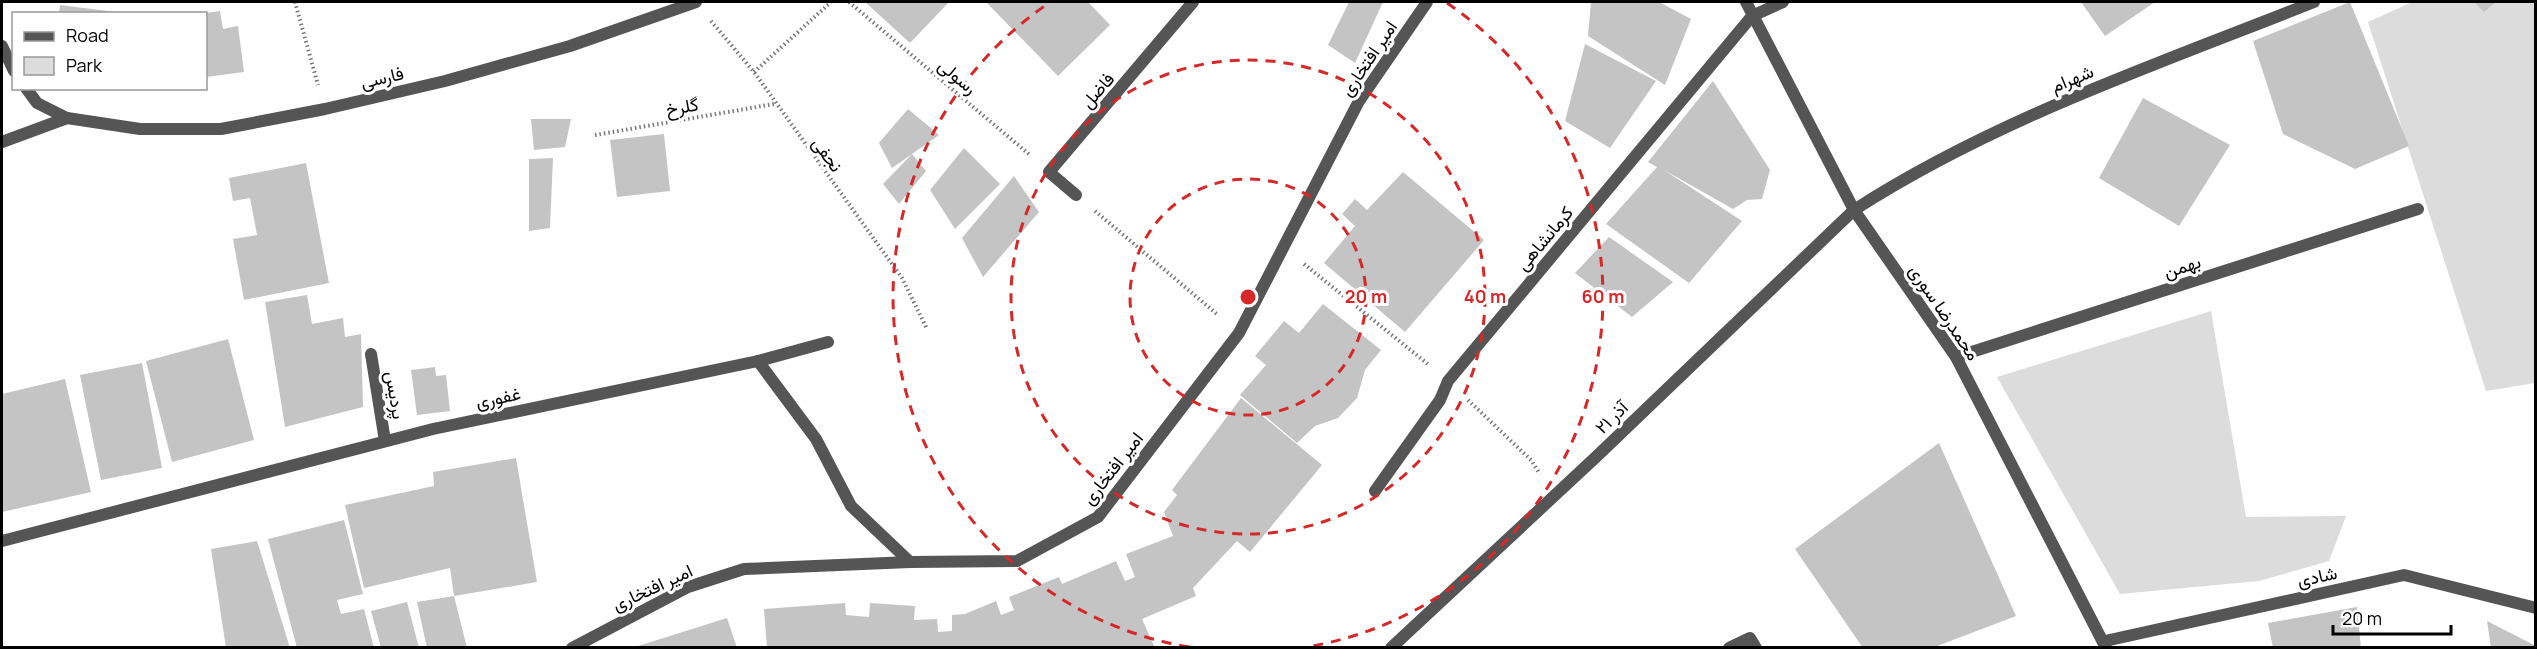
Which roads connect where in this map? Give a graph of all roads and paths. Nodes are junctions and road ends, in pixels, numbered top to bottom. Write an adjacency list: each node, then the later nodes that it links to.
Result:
1 (296, 2): 16 (path)
2 (696, 2): 13 (path, نجفی); 16 (street, فارسی)
3 (831, 2): 13 (path)
4 (849, 2): 20 (path, رسولی)
5 (1193, 2): 20 (street, فاضل)
6 (1427, 2): 25 (street, امیر افتخاری)
7 (1746, 2): 10 (street, محمدرضا سوری)
8 (1783, 2): 10 (street)
9 (2314, 2): 23 (street, شهرام)
10 (1752, 16): 23 (street, محمدرضا سوری); 31 (street, کرمانشاهی)
11 (2, 46): 12 (street)
12 (12, 67)
13 (754, 72): 15 (path, نجفی)
14 (28, 90): 17 (street)
15 (774, 104): 18 (path, گلرخ); 24 (path, نجفی)
16 (325, 109): 17 (street, فارسی)
17 (67, 118): 19 (street)
18 (595, 135)
19 (2, 142)
20 (1049, 172): 21 (street)
21 (1076, 195): 25 (path)
22 (2418, 209): 28 (street, بهمن)
23 (1854, 210): 28 (street, محمدرضا سوری); 37 (street, ۲۱ آذر)
24 (927, 329)
25 (1239, 333): 33 (street, امیر افتخاری)
26 (828, 342): 29 (street, غفوری)
27 (371, 354): 30 (street, پردیس)
28 (1956, 357): 35 (street, محمدرضا سوری)
29 (758, 361): 30 (street, غفوری); 33 (street)
30 (385, 441): 32 (street, غفوری)
31 (1375, 491)
32 (2, 541)
33 (910, 562): 36 (street, امیر افتخاری)
34 (2535, 608): 35 (street, شادی)
35 (2106, 644)
36 (572, 648)
37 (1391, 648)
38 (1729, 648): 39 (street)
39 (1756, 648)

